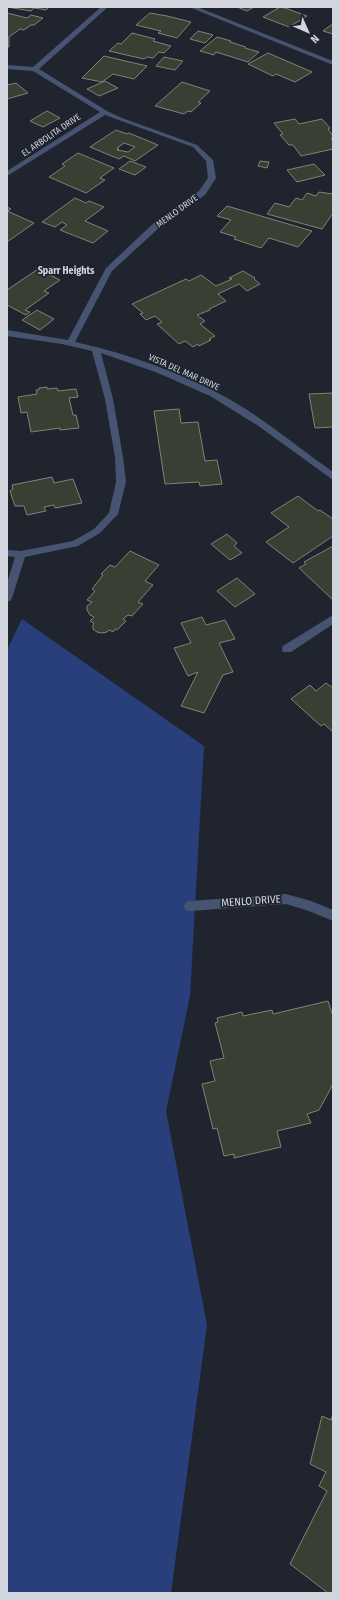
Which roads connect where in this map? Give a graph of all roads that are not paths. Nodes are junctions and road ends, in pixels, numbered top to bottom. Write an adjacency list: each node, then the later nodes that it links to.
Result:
1 (105, 7): 5 (street)
2 (192, 7): 3 (street)
3 (333, 63)
4 (7, 67): 5 (street, MENLO DRIVE)
5 (35, 69): 6 (street, MENLO DRIVE)
6 (105, 112): 7 (street, EL ARBOLITA DRIVE); 9 (street, MENLO DRIVE)
7 (7, 174)
8 (7, 333): 9 (street, VISTA DEL MAR DRIVE)
9 (70, 343): 10 (street, VISTA DEL MAR DRIVE)
10 (96, 350): 11 (street, VISTA DEL MAR DRIVE); 13 (street)
11 (333, 477)
12 (7, 552): 13 (street)
13 (21, 554): 14 (street)
14 (7, 598)
15 (333, 619): 16 (street)
16 (288, 649)
17 (190, 906): 18 (street, MENLO DRIVE)
18 (333, 916)

